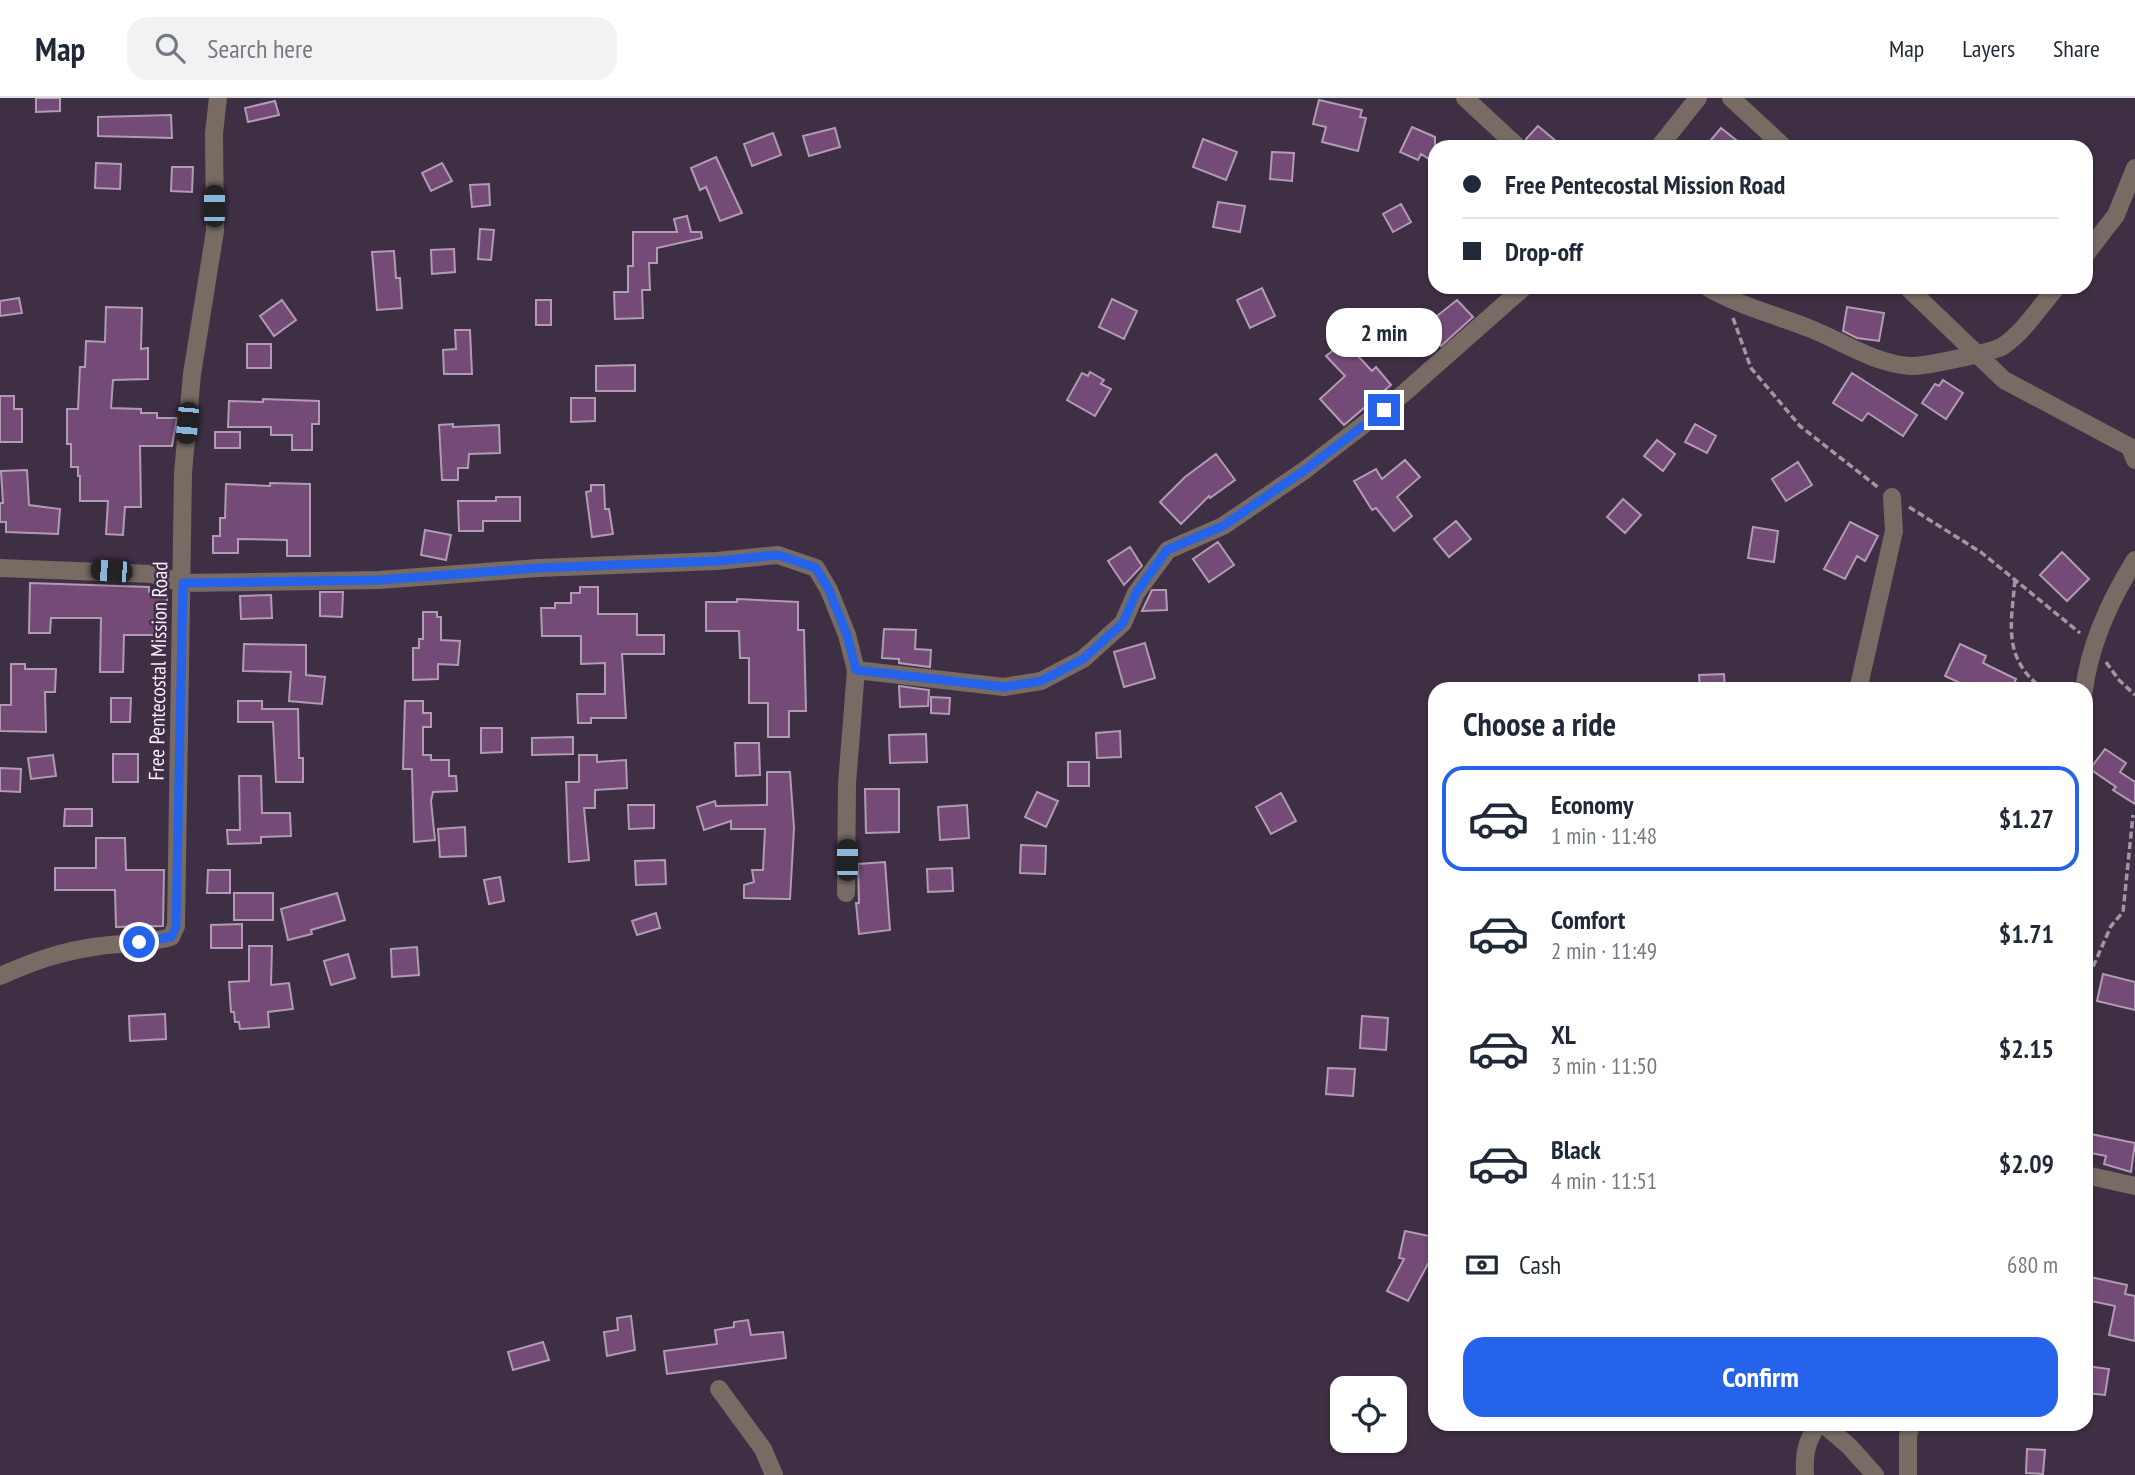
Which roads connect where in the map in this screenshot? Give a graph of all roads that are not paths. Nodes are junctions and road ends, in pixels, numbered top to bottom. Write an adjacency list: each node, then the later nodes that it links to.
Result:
1 (218, 98): 19 (street, Free Pentecostal Mission Road)
2 (1465, 98): 5 (street)
3 (1698, 98): 6 (street)
4 (1731, 98): 7 (street)
5 (1510, 140)
6 (1665, 140)
7 (1776, 140)
8 (2135, 168): 9 (street)
9 (2093, 245)
10 (1516, 294): 20 (street)
11 (1719, 294): 14 (street)
12 (1914, 294): 14 (street)
13 (2051, 294): 14 (street)
14 (1974, 353): 15 (street)
15 (2135, 460)
16 (1892, 498): 21 (street)
17 (2135, 560): 22 (street)
18 (0, 568): 19 (street)
19 (183, 583): 20 (street); 24 (street, Free Pentecostal Mission Road)
20 (856, 670): 23 (street)
21 (1860, 682)
22 (2086, 682)
23 (846, 893)
24 (0, 976)
25 (2093, 1177): 26 (street)
26 (2135, 1186)
27 (719, 1389): 31 (street)
28 (1814, 1431): 32 (street)
29 (1829, 1431): 33 (street)
30 (1909, 1431): 34 (street)
31 (774, 1475)
32 (1805, 1475)
33 (1875, 1475)
34 (1908, 1475)

